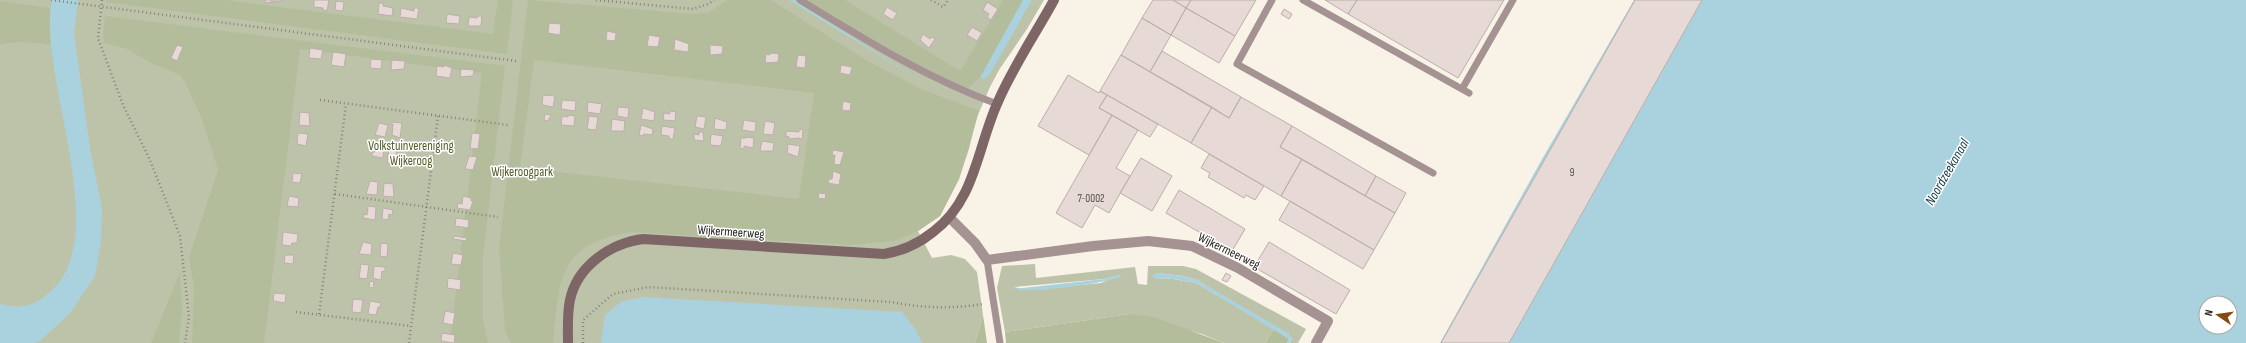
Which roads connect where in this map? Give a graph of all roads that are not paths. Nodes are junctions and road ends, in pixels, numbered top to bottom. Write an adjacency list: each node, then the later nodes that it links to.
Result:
1 (800, 0): 6 (lane)
2 (1054, 0): 6 (street, Wijkermeerweg)
3 (1272, 0): 7 (lane)
4 (1303, 0): 5 (lane)
5 (1513, 0)
6 (997, 104): 8 (street, Wijkermeerweg)
7 (1433, 173)
8 (950, 218): 9 (street); 10 (street, Wijkermeerweg)
9 (987, 260): 11 (lane); 12 (street, Wijkermeerweg)
10 (568, 343)
11 (1000, 343)
12 (1316, 343)

